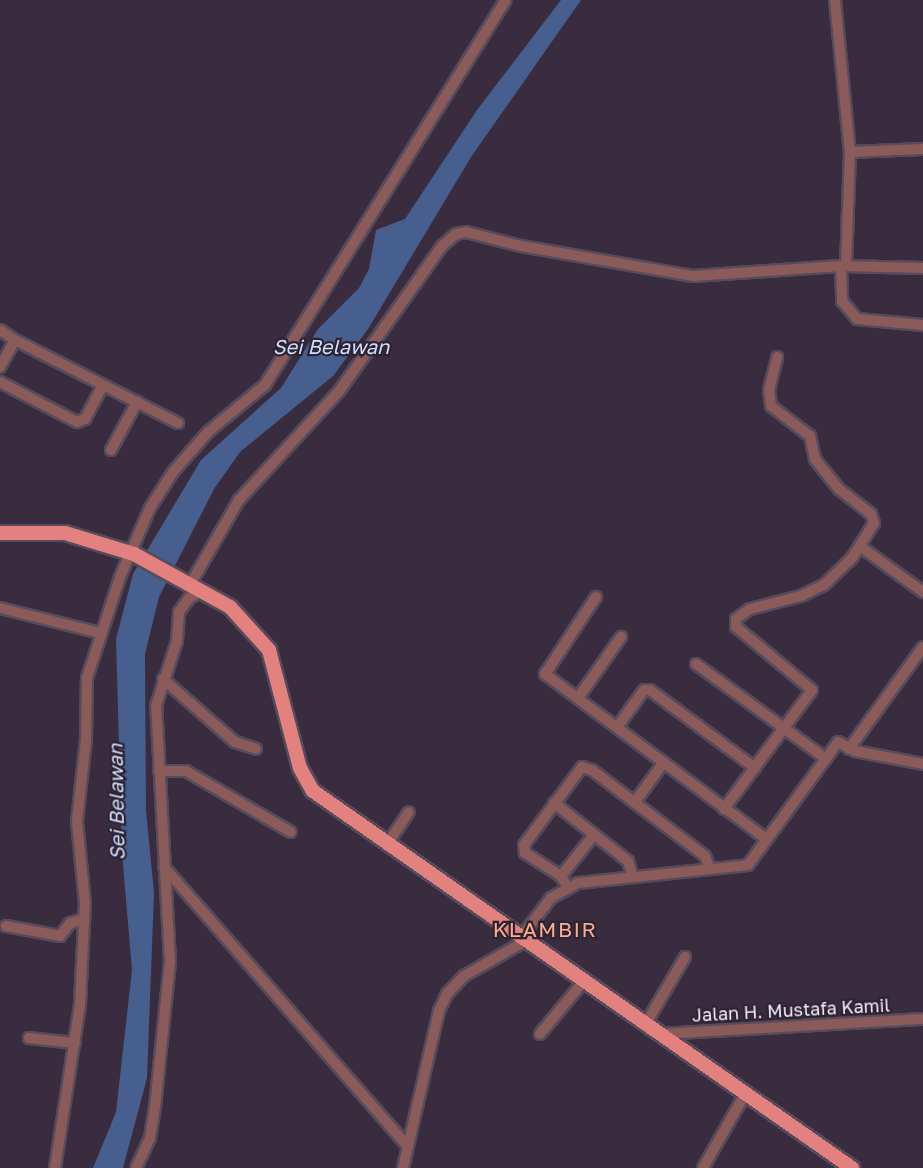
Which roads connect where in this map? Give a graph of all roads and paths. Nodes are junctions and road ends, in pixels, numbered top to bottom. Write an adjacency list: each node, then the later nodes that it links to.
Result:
1 (506, 0): 19 (street)
2 (836, 0): 4 (street)
3 (923, 149): 4 (street)
4 (850, 152): 5 (street)
5 (844, 266): 6 (street); 7 (street); 20 (street)
6 (923, 268)
7 (923, 325)
8 (0, 330): 9 (street)
9 (15, 340): 11 (street); 13 (street)
10 (777, 357): 18 (street)
11 (0, 367)
12 (0, 382): 13 (street)
13 (103, 385): 14 (street)
14 (137, 402): 15 (street); 16 (street)
15 (178, 423)
16 (111, 450)
17 (0, 532): 19 (main road)
18 (861, 547): 22 (street); 32 (street)
19 (132, 553): 20 (main road); 25 (street)
20 (188, 581): 21 (main road)
21 (205, 590): 29 (street); 47 (main road)
22 (923, 592)
23 (596, 597): 30 (street)
24 (0, 608): 25 (street)
25 (100, 633): 53 (street)
26 (621, 638): 30 (street)
27 (923, 647): 34 (street)
28 (696, 664): 32 (street)
29 (163, 679): 33 (street); 39 (street)
30 (578, 698): 31 (street)
31 (618, 726): 36 (street); 38 (street)
32 (786, 729): 35 (street); 38 (street)
33 (256, 749)
34 (849, 749): 35 (street); 37 (street)
35 (825, 758): 46 (street)
36 (664, 762): 40 (street); 42 (street)
37 (923, 764)
38 (755, 768): 42 (street)
39 (159, 771): 44 (street); 48 (street)
40 (634, 802): 41 (street); 49 (street)
41 (554, 803): 45 (street); 51 (street)
42 (724, 809): 46 (street)
43 (409, 812): 47 (street)
44 (291, 832)
45 (594, 835): 50 (street); 51 (street)
46 (766, 839): 49 (street)
47 (388, 843): 55 (main road)
48 (164, 867): 65 (street); 67 (street)
49 (710, 869): 50 (street)
50 (632, 874): 52 (street)
51 (561, 876): 52 (street)
52 (567, 886): 55 (street)
53 (84, 919): 54 (street); 63 (street)
54 (6, 926)
55 (525, 938): 57 (main road); 65 (street)
56 (685, 957): 59 (street)
57 (583, 982): 59 (main road); 60 (street)
58 (923, 1019): 61 (street, Jalan H. Mustafa Kamil)
59 (645, 1025): 61 (main road)
60 (540, 1034)
61 (661, 1034): 64 (main road)
62 (29, 1038): 63 (street)
63 (75, 1042): 66 (street)
64 (745, 1094): 69 (street); 70 (main road)
65 (408, 1147): 68 (street)
66 (55, 1168)
67 (136, 1168)
68 (403, 1168)
69 (703, 1168)
70 (852, 1168)

